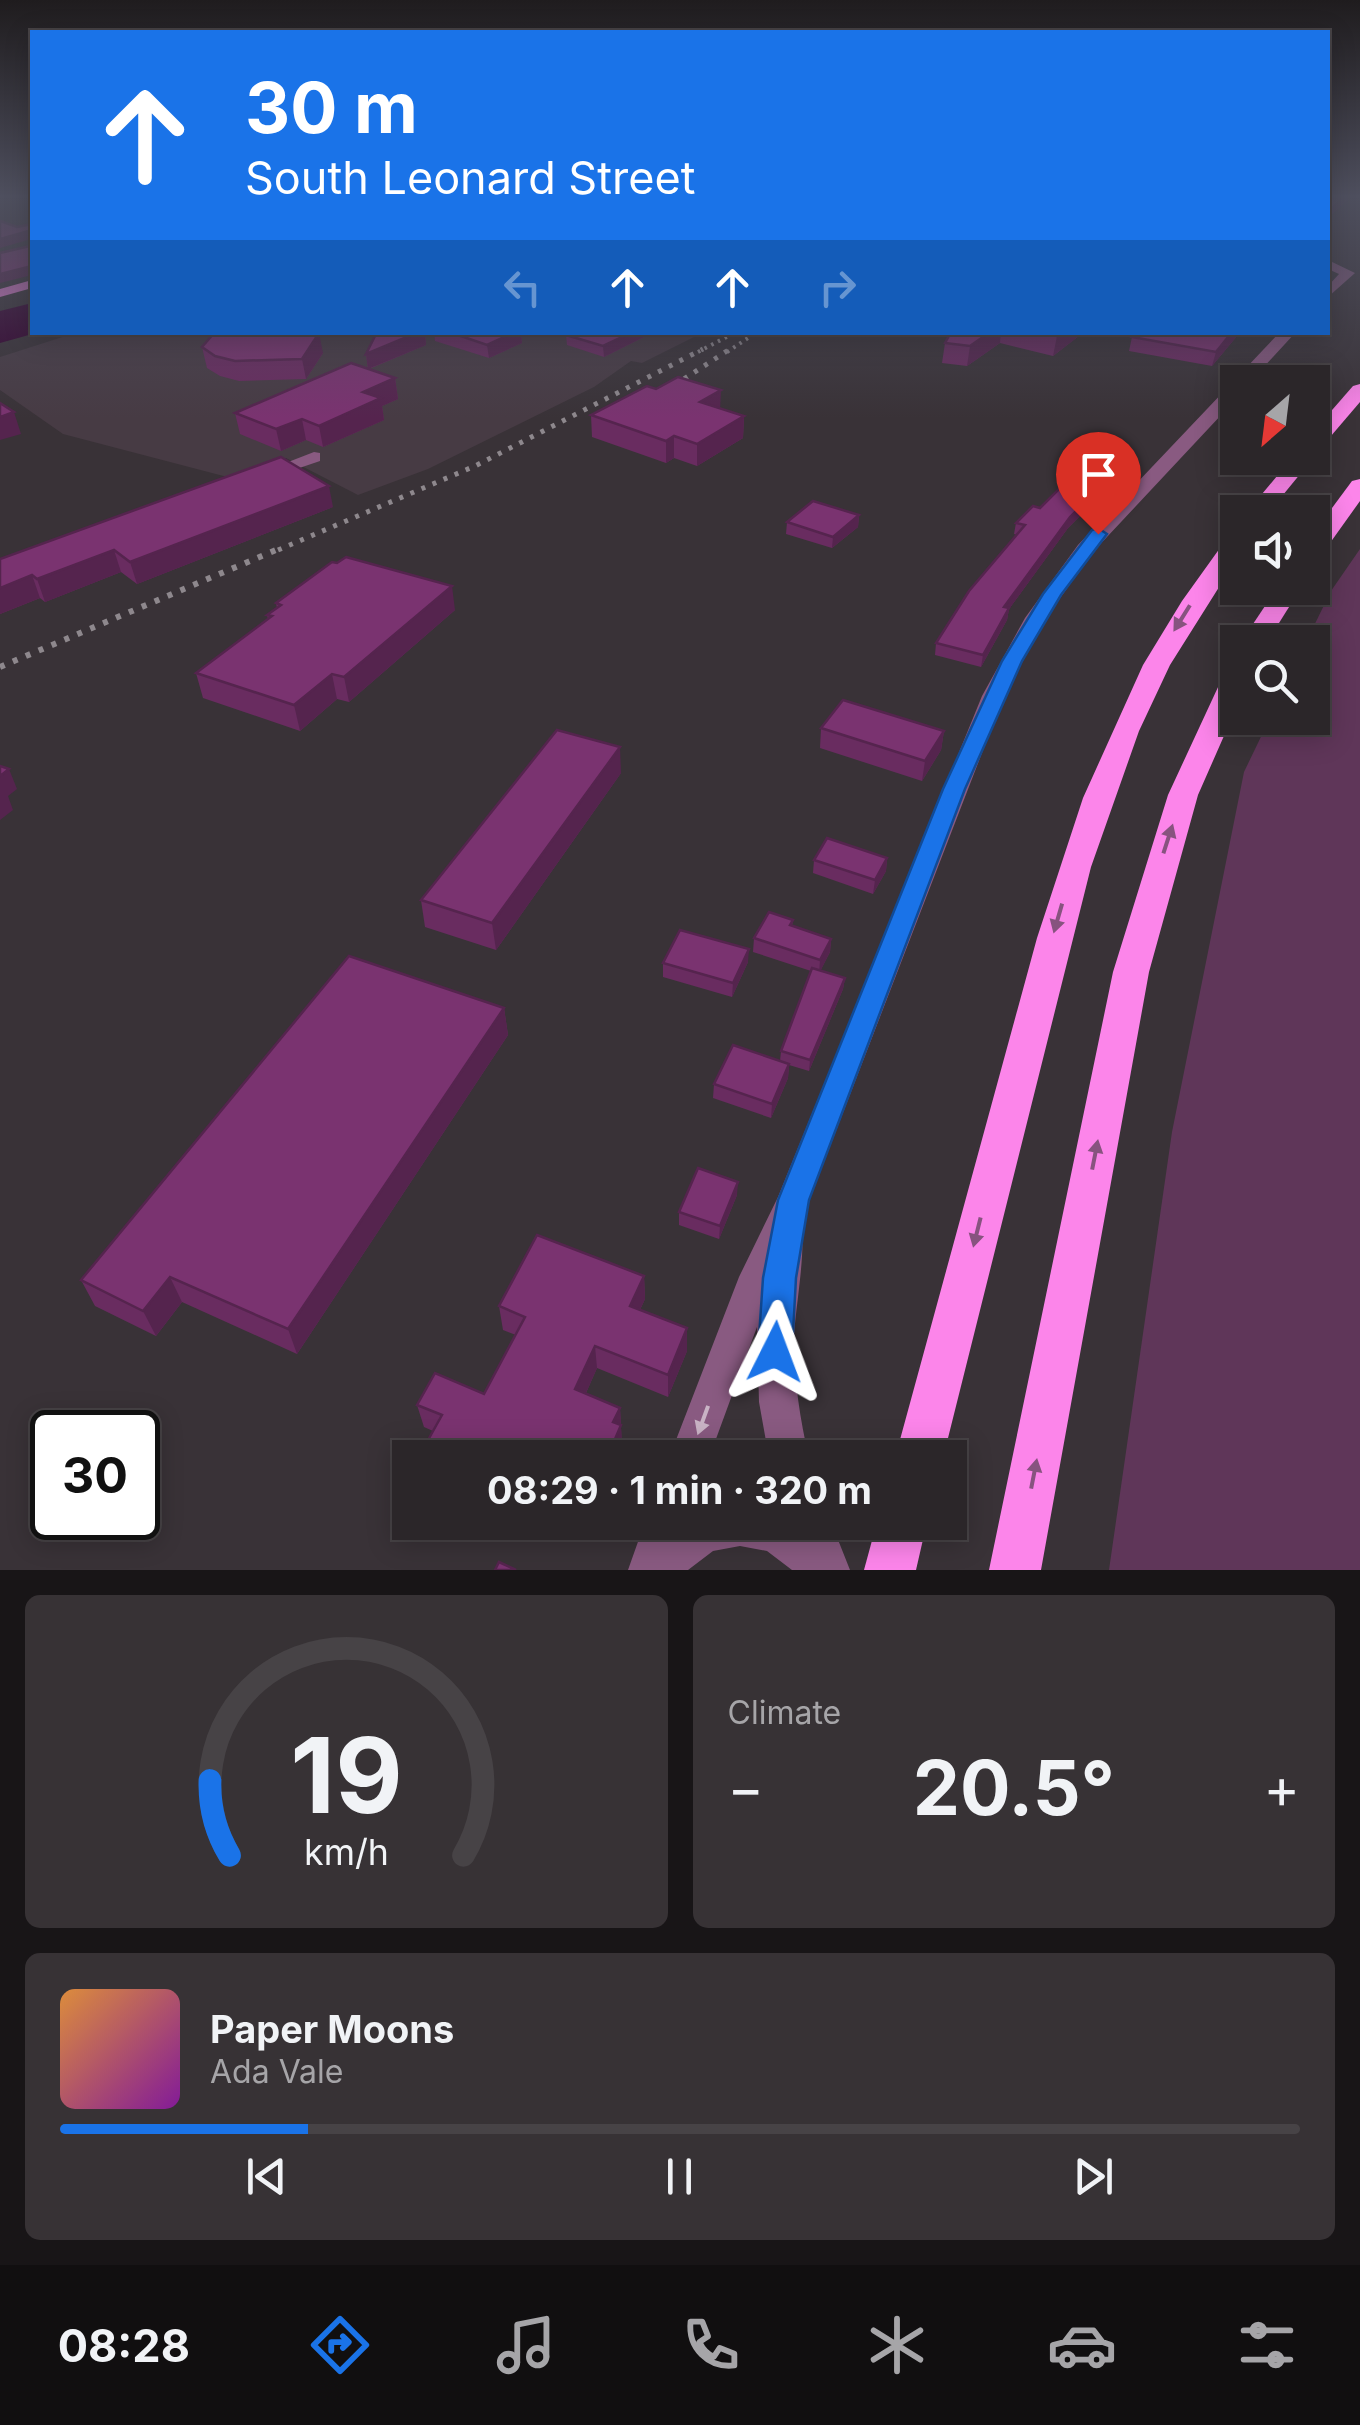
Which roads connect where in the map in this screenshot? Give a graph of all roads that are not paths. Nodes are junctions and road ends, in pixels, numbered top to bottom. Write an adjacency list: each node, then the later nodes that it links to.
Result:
1 (1351, 271): 3 (street)
2 (30, 284): 4 (main road)
3 (1330, 291)
4 (0, 292)
5 (1286, 335): 6 (street)
6 (1258, 365)
7 (1360, 390): 9 (highway)
8 (1220, 406): 18 (street)
9 (1330, 425)
10 (314, 457): 12 (street)
11 (1289, 475): 14 (highway)
12 (246, 482)
13 (1360, 486): 15 (highway)
14 (1272, 495)
15 (1330, 527)
16 (1220, 563): 21 (highway, one-way to 21)
17 (1220, 712): 30 (highway, one-way to 17)
18 (794, 1200): 19 (street, one-way to 19); 20 (street)
19 (696, 1440)
20 (787, 1440)
21 (924, 1440)
22 (660, 1540): 25 (street)
23 (817, 1540): 28 (street)
24 (898, 1540): 29 (highway)
25 (649, 1570)
26 (658, 1570): 27 (street)
27 (822, 1570)
28 (829, 1570)
29 (890, 1570)
30 (1016, 1570)

